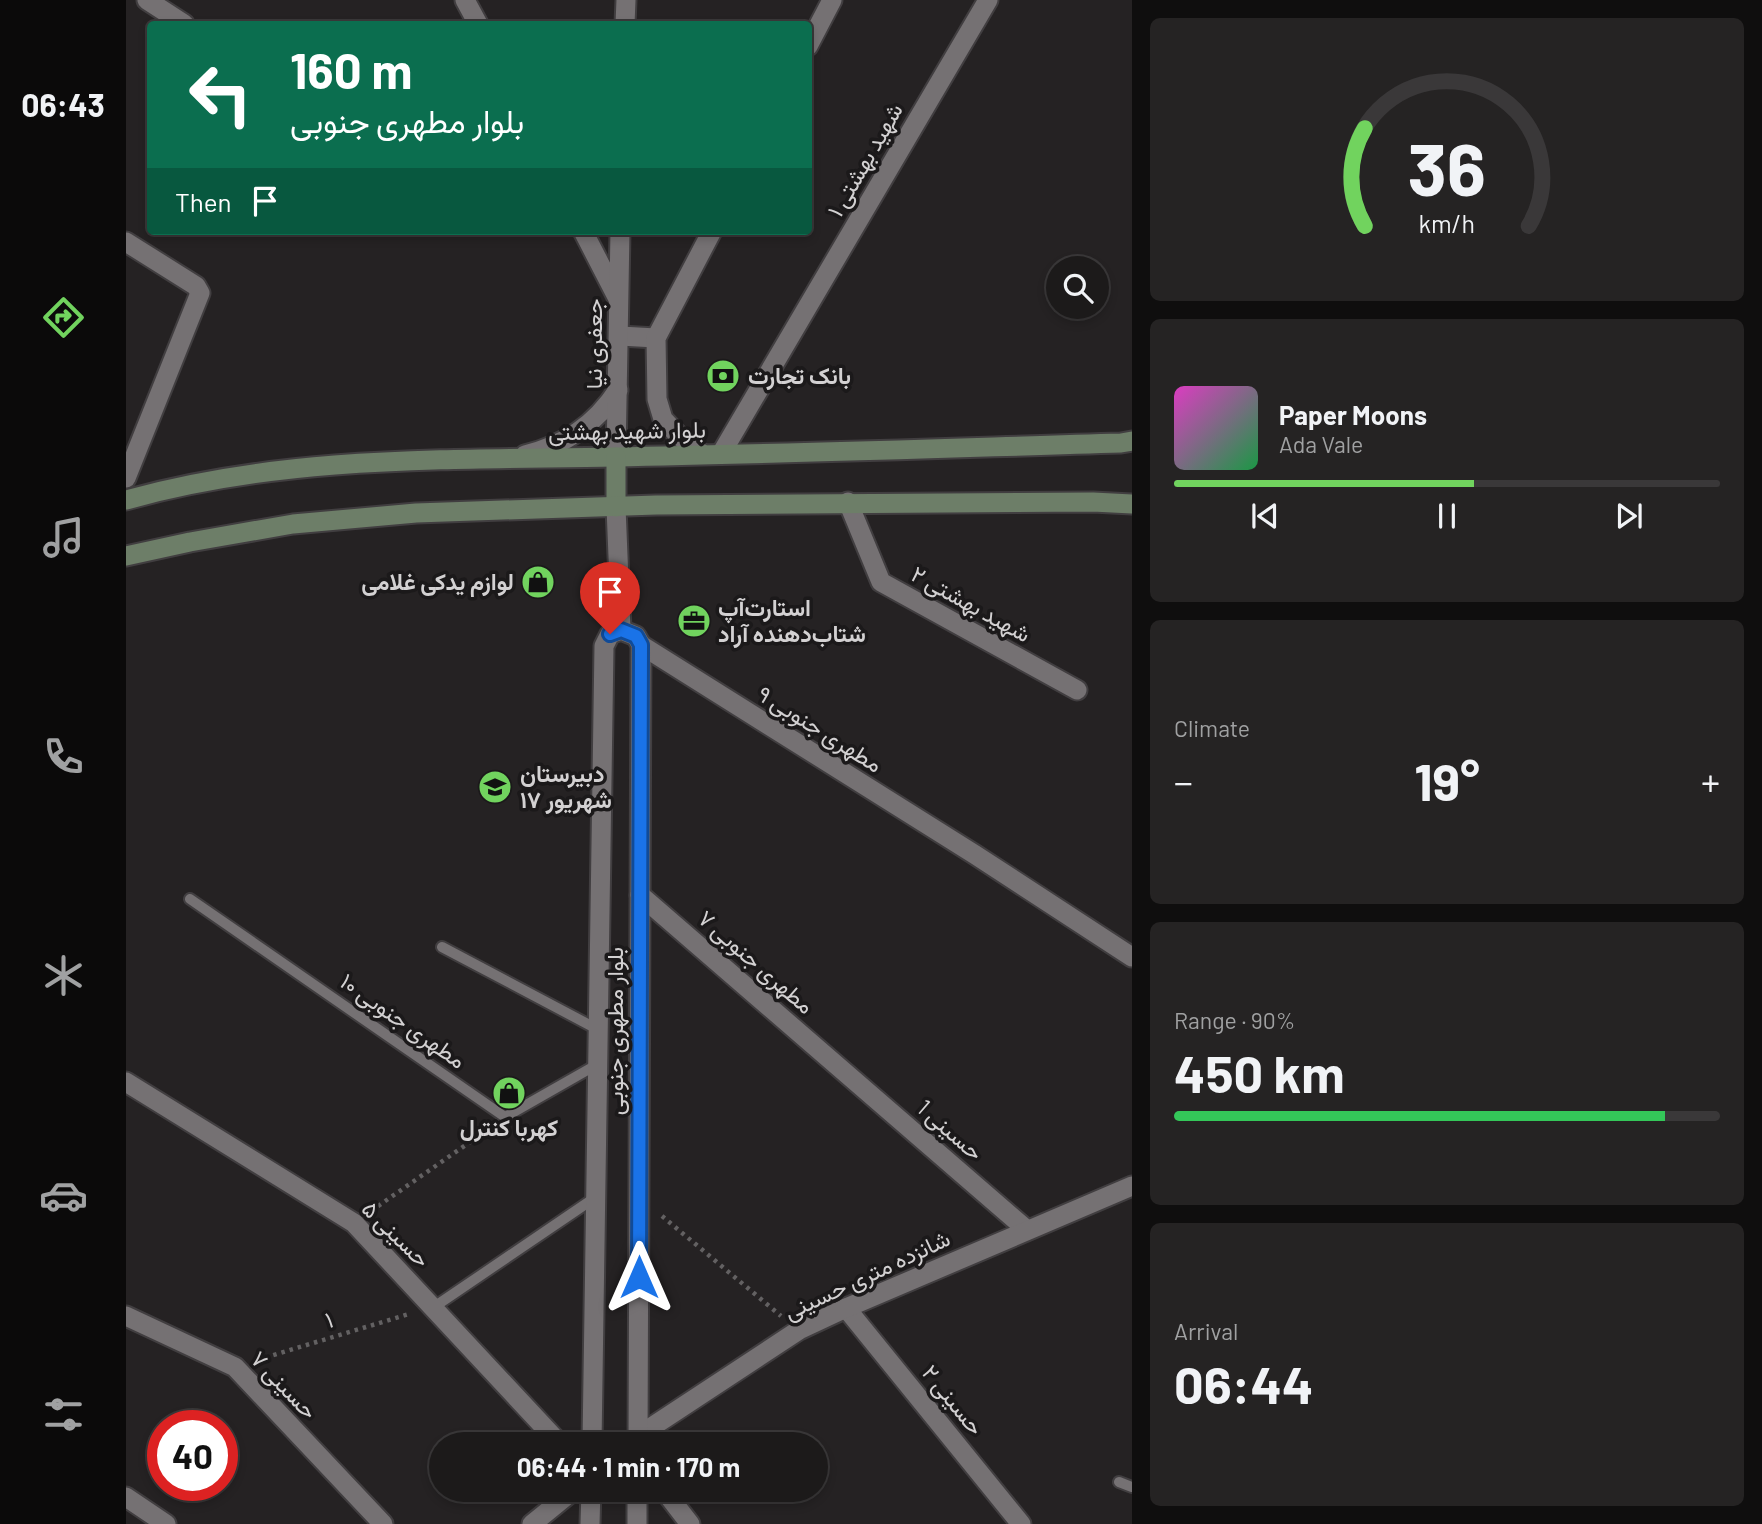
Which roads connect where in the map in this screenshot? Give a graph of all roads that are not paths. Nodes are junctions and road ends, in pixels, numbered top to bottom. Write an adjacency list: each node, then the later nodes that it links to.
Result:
1 (147, 0): 6 (street)
2 (465, 0): 7 (street)
3 (626, 0): 8 (street)
4 (832, 0): 9 (street)
5 (988, 0): 19 (street, شهید بهشتی ۱)
6 (179, 21)
7 (476, 21)
8 (625, 21)
9 (812, 38)
10 (585, 235): 14 (street)
11 (621, 235): 14 (street, جعفری نیا)
12 (710, 235): 16 (street)
13 (126, 242): 22 (street)
14 (619, 301): 15 (street, جعفری نیا)
15 (620, 337): 16 (street); 17 (street, جعفری نیا)
16 (656, 338): 19 (street)
17 (619, 389): 20 (street, جعفری نیا); 21 (street)
18 (1132, 440): 19 (main road, بلوار شهید بهشتی)
19 (711, 454): 20 (main road, بلوار شهید بهشتی)
20 (616, 457): 21 (main road, بلوار شهید بهشتی); 26 (main road)
21 (501, 458): 23 (main road, بلوار شهید بهشتی)
22 (126, 478)
23 (126, 500)
24 (848, 502): 25 (main road); 26 (main road); 30 (street, شهید بهشتی ۲)
25 (1132, 504)
26 (616, 507): 27 (main road); 28 (street)
27 (126, 556)
28 (621, 630): 29 (street); 35 (street, بلوار مطهری جنوبی)
29 (641, 645): 31 (street, بلوار مطهری جنوبی); 34 (street, مطهری جنوبی ۹)
30 (1077, 690)
31 (640, 895): 37 (street, مطهری جنوبی ۷); 47 (street, بلوار مطهری جنوبی)
32 (190, 899): 36 (lane, مطهری جنوبی ۱۰)
33 (442, 947): 35 (lane)
34 (1132, 957)
35 (599, 1030): 36 (street, بلوار مطهری جنوبی)
36 (598, 1064): 40 (street, بلوار مطهری جنوبی)
37 (840, 1066): 41 (street, حسینی 1)
38 (126, 1082): 42 (street, حسینی ۵)
39 (1132, 1186): 41 (street, شانزده متری حسینی)
40 (596, 1197): 42 (lane); 46 (street, بلوار مطهری جنوبی)
41 (1027, 1230): 43 (street, شانزده متری حسینی)
42 (433, 1307): 45 (street, حسینی ۵)
43 (846, 1307): 48 (street, شانزده متری حسینی); 62 (street, حسینی ۲)
44 (126, 1316): 57 (street, حسینی ۷)
45 (549, 1432)
46 (592, 1432)
47 (638, 1432)
48 (650, 1432)
49 (1119, 1482): 50 (lane)
50 (1132, 1487)
51 (126, 1497): 56 (street)
52 (560, 1502): 58 (street)
53 (591, 1502): 59 (street)
54 (637, 1502): 60 (street)
55 (673, 1502): 61 (street)
56 (166, 1524)
57 (383, 1524)
58 (532, 1524)
59 (590, 1524)
60 (637, 1524)
61 (690, 1524)
62 (1021, 1524)

